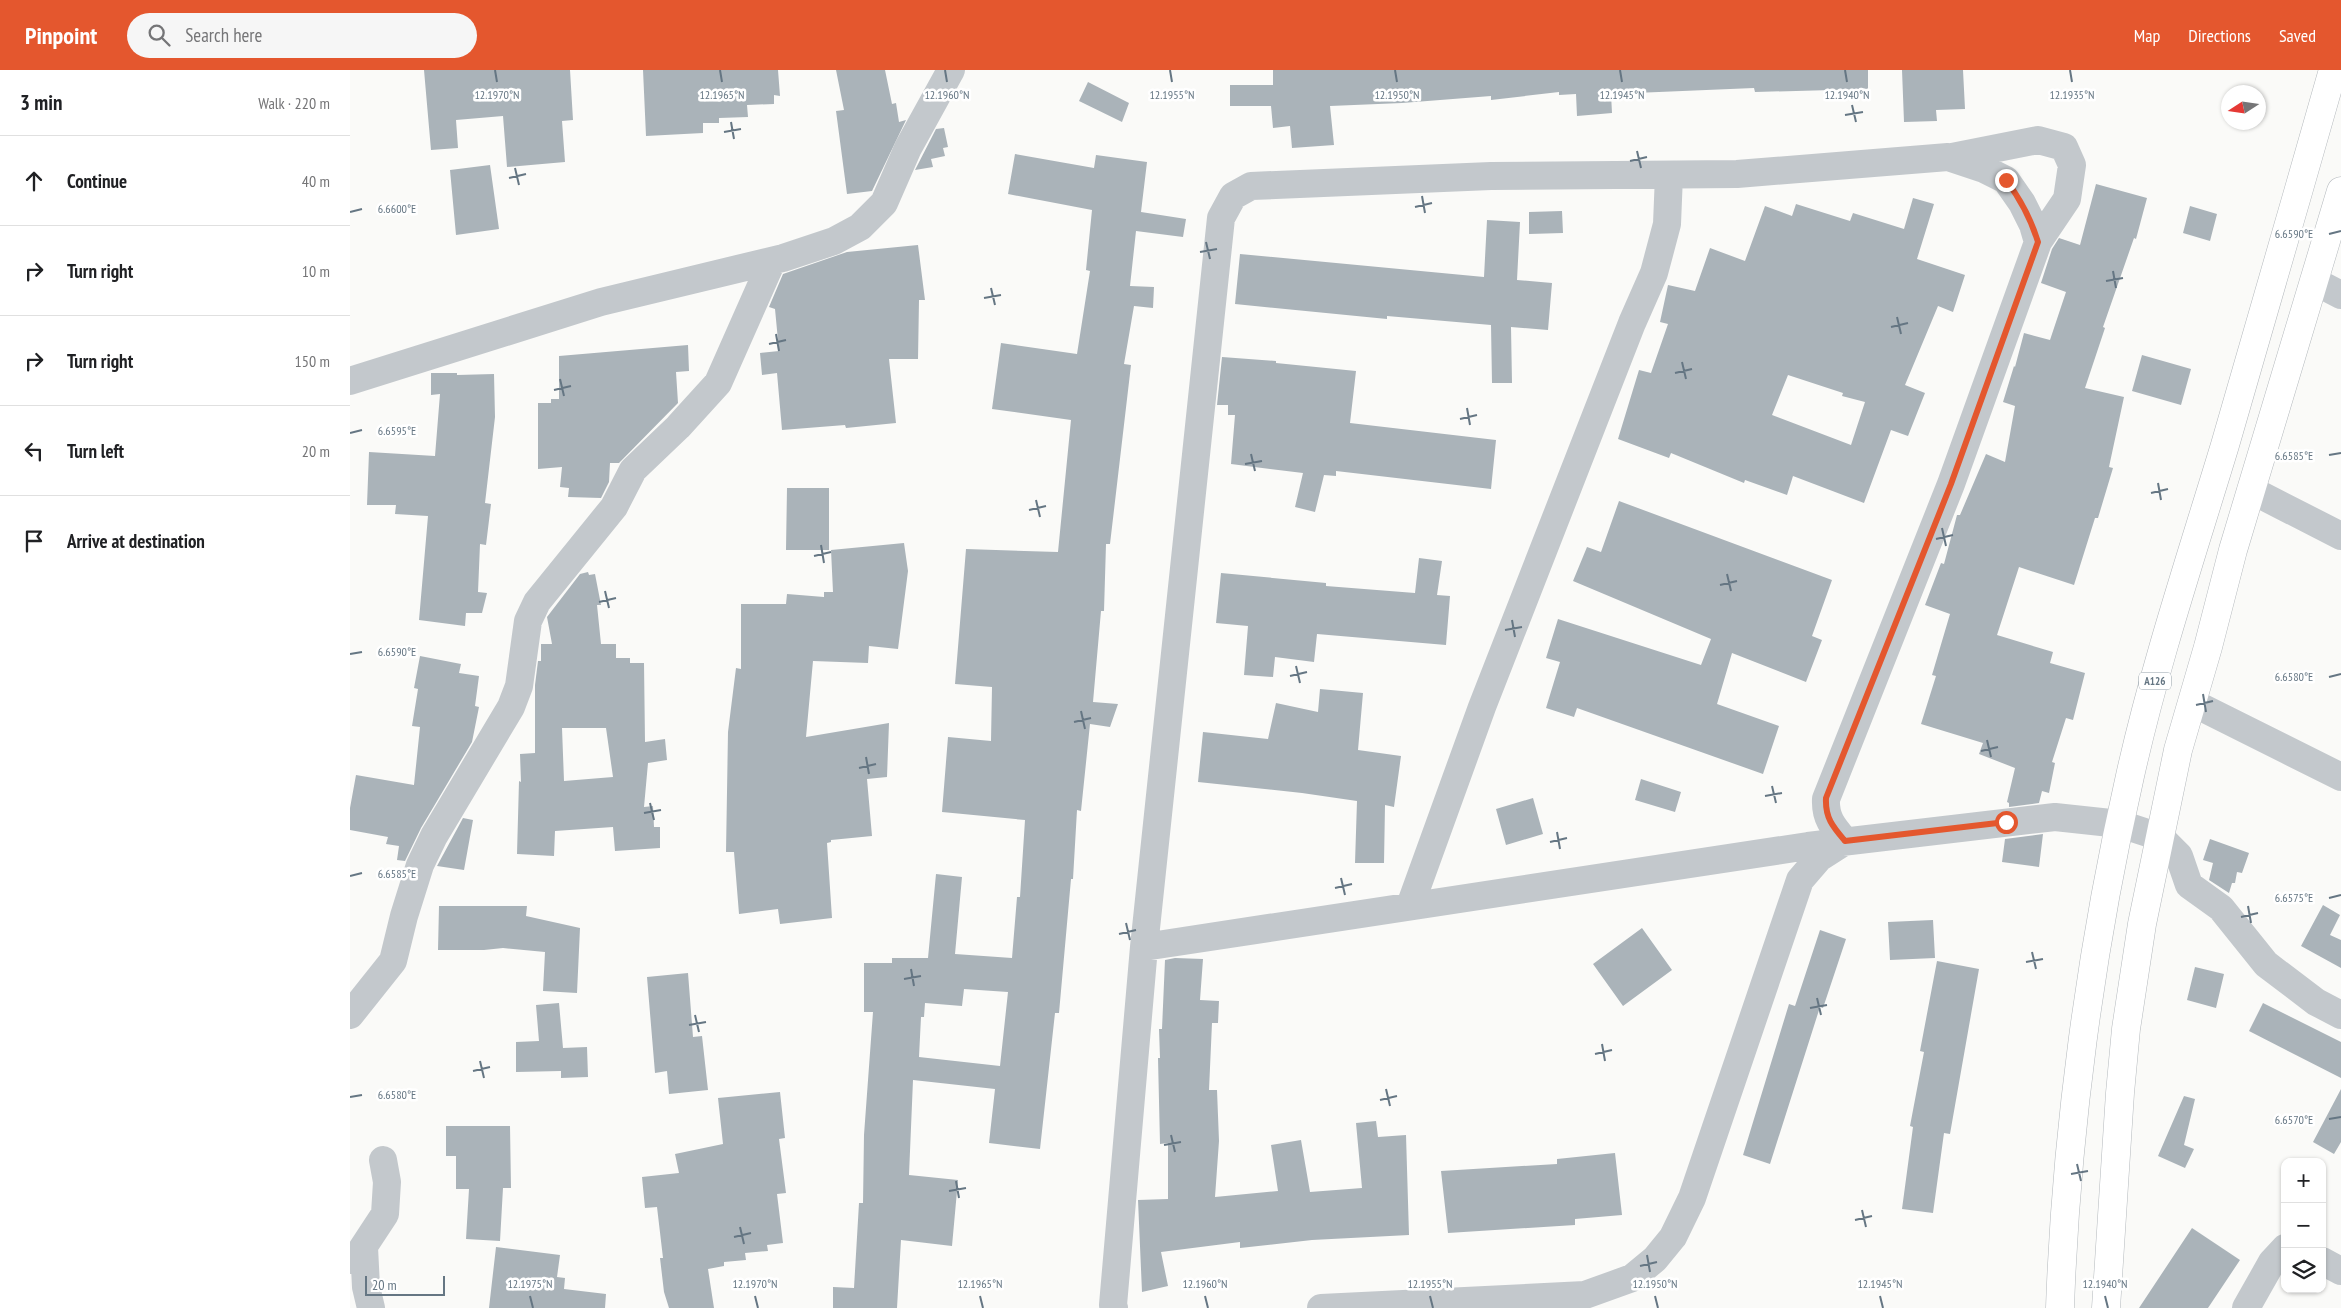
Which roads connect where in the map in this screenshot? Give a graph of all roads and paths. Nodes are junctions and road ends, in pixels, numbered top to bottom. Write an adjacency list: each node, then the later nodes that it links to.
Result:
1 (951, 70): 7 (street)
2 (2333, 70): 15 (highway, A126)
3 (1948, 158): 4 (street); 6 (street); 6 (street)
4 (1669, 175): 18 (street); 19 (street)
5 (2341, 191): 8 (highway)
6 (2038, 242): 17 (street)
7 (772, 261): 10 (street); 20 (street)
8 (2314, 281): 9 (street); 11 (highway)
9 (2341, 295)
10 (350, 381)
11 (2251, 490): 12 (street); 13 (highway)
12 (2341, 536)
13 (2193, 703): 14 (street); 16 (highway)
14 (2341, 777)
15 (2120, 824): 16 (street); 17 (street); 30 (highway, A126)
16 (2160, 837): 21 (street); 31 (highway)
17 (1845, 841): 18 (street); 29 (street)
18 (1410, 906): 19 (street)
19 (1144, 947): 28 (street)
20 (350, 1015)
21 (2341, 1015)
22 (383, 1160): 24 (street)
23 (2281, 1252): 32 (street)
24 (357, 1253): 27 (street)
25 (2326, 1263): 26 (street)
26 (2341, 1271)
27 (371, 1308)
28 (1114, 1308)
29 (1321, 1308)
30 (2060, 1308)
31 (2106, 1308)
32 (2246, 1308)

